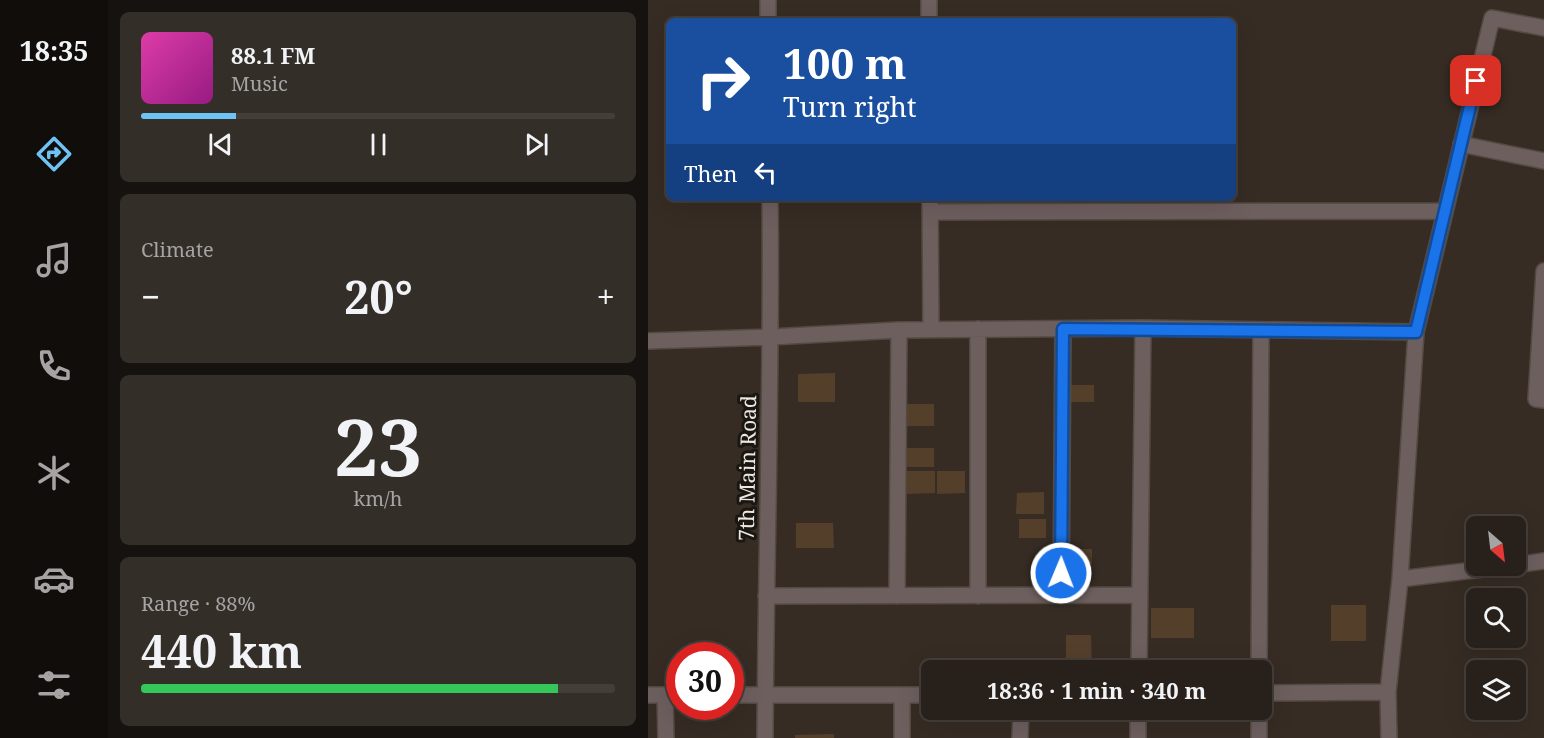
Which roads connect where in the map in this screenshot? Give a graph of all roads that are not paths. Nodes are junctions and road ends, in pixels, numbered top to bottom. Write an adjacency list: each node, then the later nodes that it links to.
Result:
1 (768, 0): 3 (street)
2 (929, 0): 4 (street)
3 (768, 18)
4 (929, 18)
5 (1544, 28): 6 (street)
6 (1461, 144): 7 (street); 10 (street)
7 (1544, 161)
8 (770, 201): 19 (street, 7th Main Road)
9 (930, 205): 10 (street); 13 (street)
10 (1445, 211): 18 (street)
11 (1544, 271): 21 (street)
12 (1143, 328): 15 (street); 17 (street); 30 (street)
13 (931, 329): 14 (street); 16 (street)
14 (978, 329): 15 (street); 28 (street)
15 (1063, 329): 29 (street)
16 (899, 330): 19 (street); 27 (street)
17 (1261, 330): 18 (street); 32 (street)
18 (1416, 332): 25 (street)
19 (771, 337): 20 (street); 26 (street, 7th Main Road)
20 (648, 341)
21 (1544, 400)
22 (1544, 561): 23 (street)
23 (1526, 563)
24 (1466, 571): 25 (street)
25 (1400, 579): 33 (street)
26 (765, 596): 27 (street); 36 (street, 7th Main Road)
27 (897, 596): 28 (street)
28 (978, 596): 29 (street)
29 (1061, 596): 30 (street)
30 (1140, 596): 31 (street)
31 (1139, 660)
32 (1259, 660)
33 (1388, 692): 34 (street); 51 (street)
34 (1272, 693)
35 (744, 695): 36 (street)
36 (765, 695): 37 (street); 46 (street, 7th Main Road)
37 (902, 695): 38 (street); 47 (street)
38 (921, 695)
39 (648, 696): 40 (street)
40 (666, 696)
41 (669, 720): 45 (street)
42 (1021, 720): 48 (street)
43 (1138, 720): 49 (street)
44 (1259, 720): 50 (street)
45 (666, 738)
46 (765, 738)
47 (902, 738)
48 (1020, 738)
49 (1138, 738)
50 (1259, 738)
51 (1389, 738)

